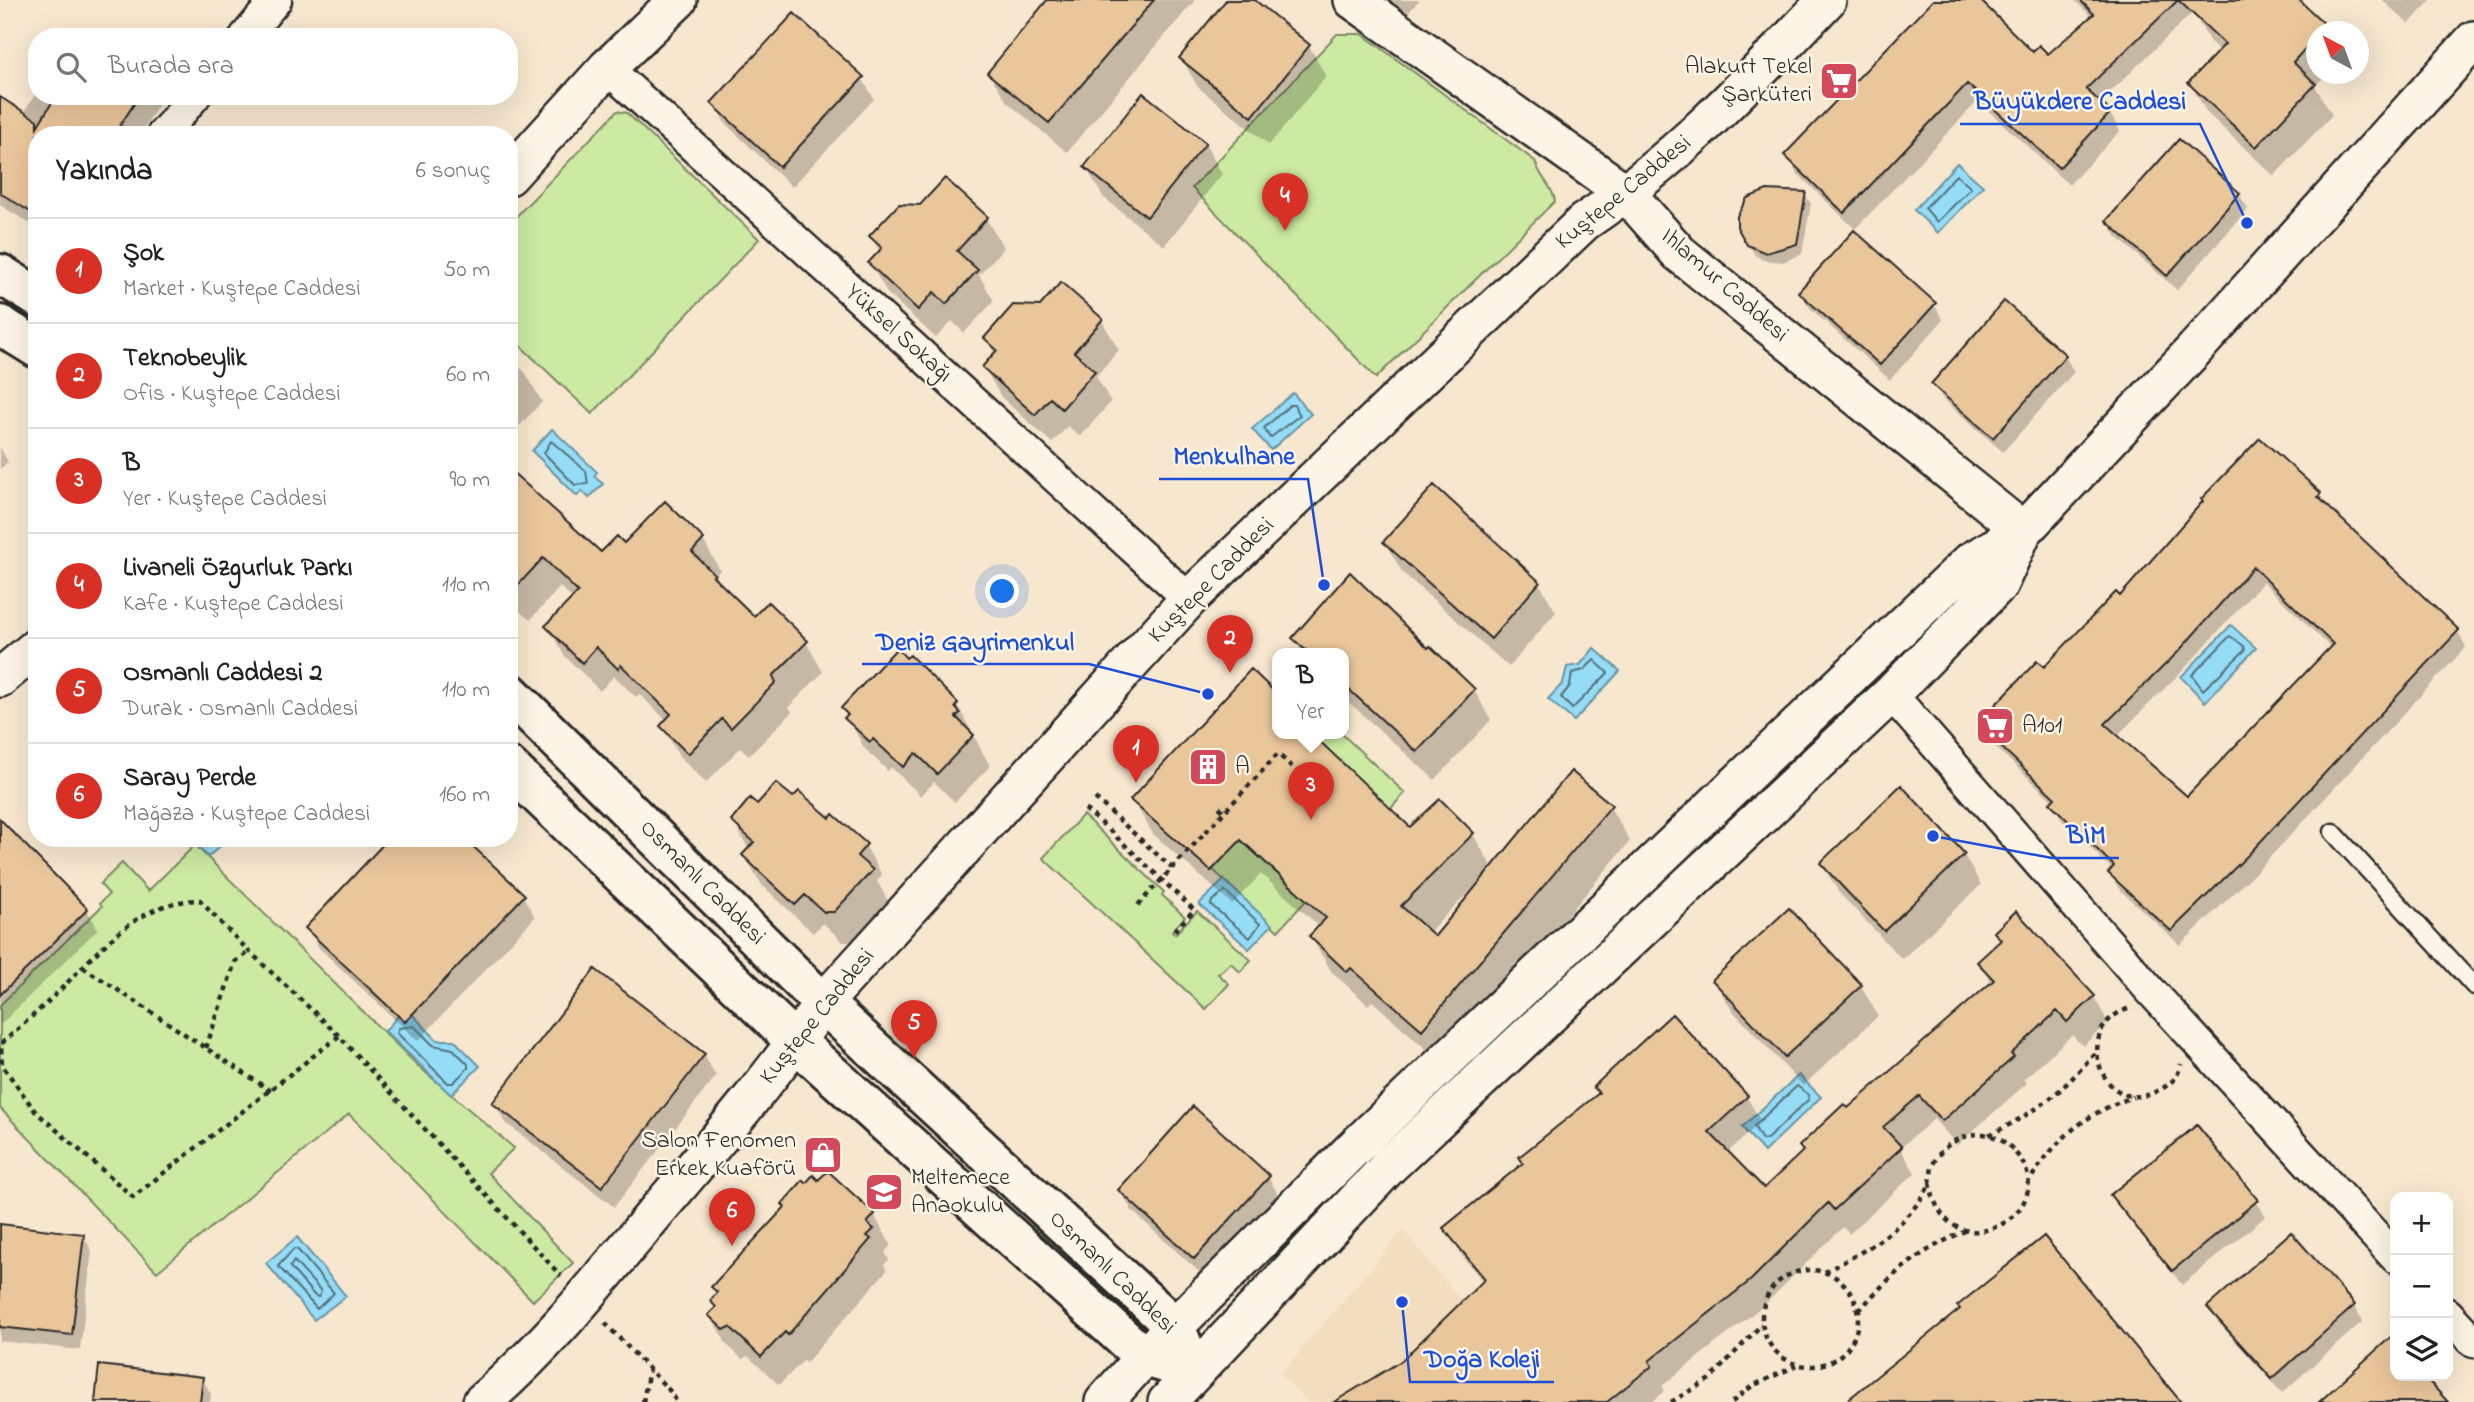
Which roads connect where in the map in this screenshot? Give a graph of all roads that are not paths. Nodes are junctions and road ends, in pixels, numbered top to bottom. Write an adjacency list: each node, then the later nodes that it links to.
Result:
1 (276, 0): 5 (street)
2 (678, 0): 7 (street)
3 (1353, 0): 11 (street, Ihlamur Caddesi)
4 (1827, 0): 11 (street, Kuştepe Caddesi)
5 (253, 28)
6 (2474, 40): 14 (street)
7 (607, 68): 10 (street); 15 (street, Yüksel Sokağı)
8 (187, 105): 9 (street)
9 (169, 126)
10 (518, 166)
11 (1627, 194): 14 (street, Ihlamur Caddesi); 15 (street, Kuştepe Caddesi)
12 (0, 325): 13 (main road)
13 (28, 342)
14 (2022, 531): 17 (street); 19 (street)
15 (1189, 599): 24 (street, Kuştepe Caddesi)
16 (28, 655): 18 (street)
17 (1861, 666): 19 (street); 28 (street)
18 (0, 678)
19 (1891, 694): 26 (street); 31 (street)
20 (518, 701): 24 (main road, Osmanlı Caddesi)
21 (518, 776): 25 (main road, Osmanlı Caddesi)
22 (2333, 832): 23 (lane)
23 (2474, 986)
24 (823, 1003): 25 (street, Kuştepe Caddesi); 28 (main road, Osmanlı Caddesi)
25 (796, 1042): 30 (main road, Osmanlı Caddesi); 32 (street, Kuştepe Caddesi)
26 (2393, 1255)
27 (2452, 1318): 29 (street)
28 (1175, 1327): 30 (street); 31 (main road, Osmanlı Caddesi)
29 (2474, 1342)
30 (1144, 1357): 31 (main road, Osmanlı Caddesi); 33 (street)
31 (1194, 1371): 34 (street)
32 (482, 1402)
33 (1104, 1402)
34 (1167, 1402)

